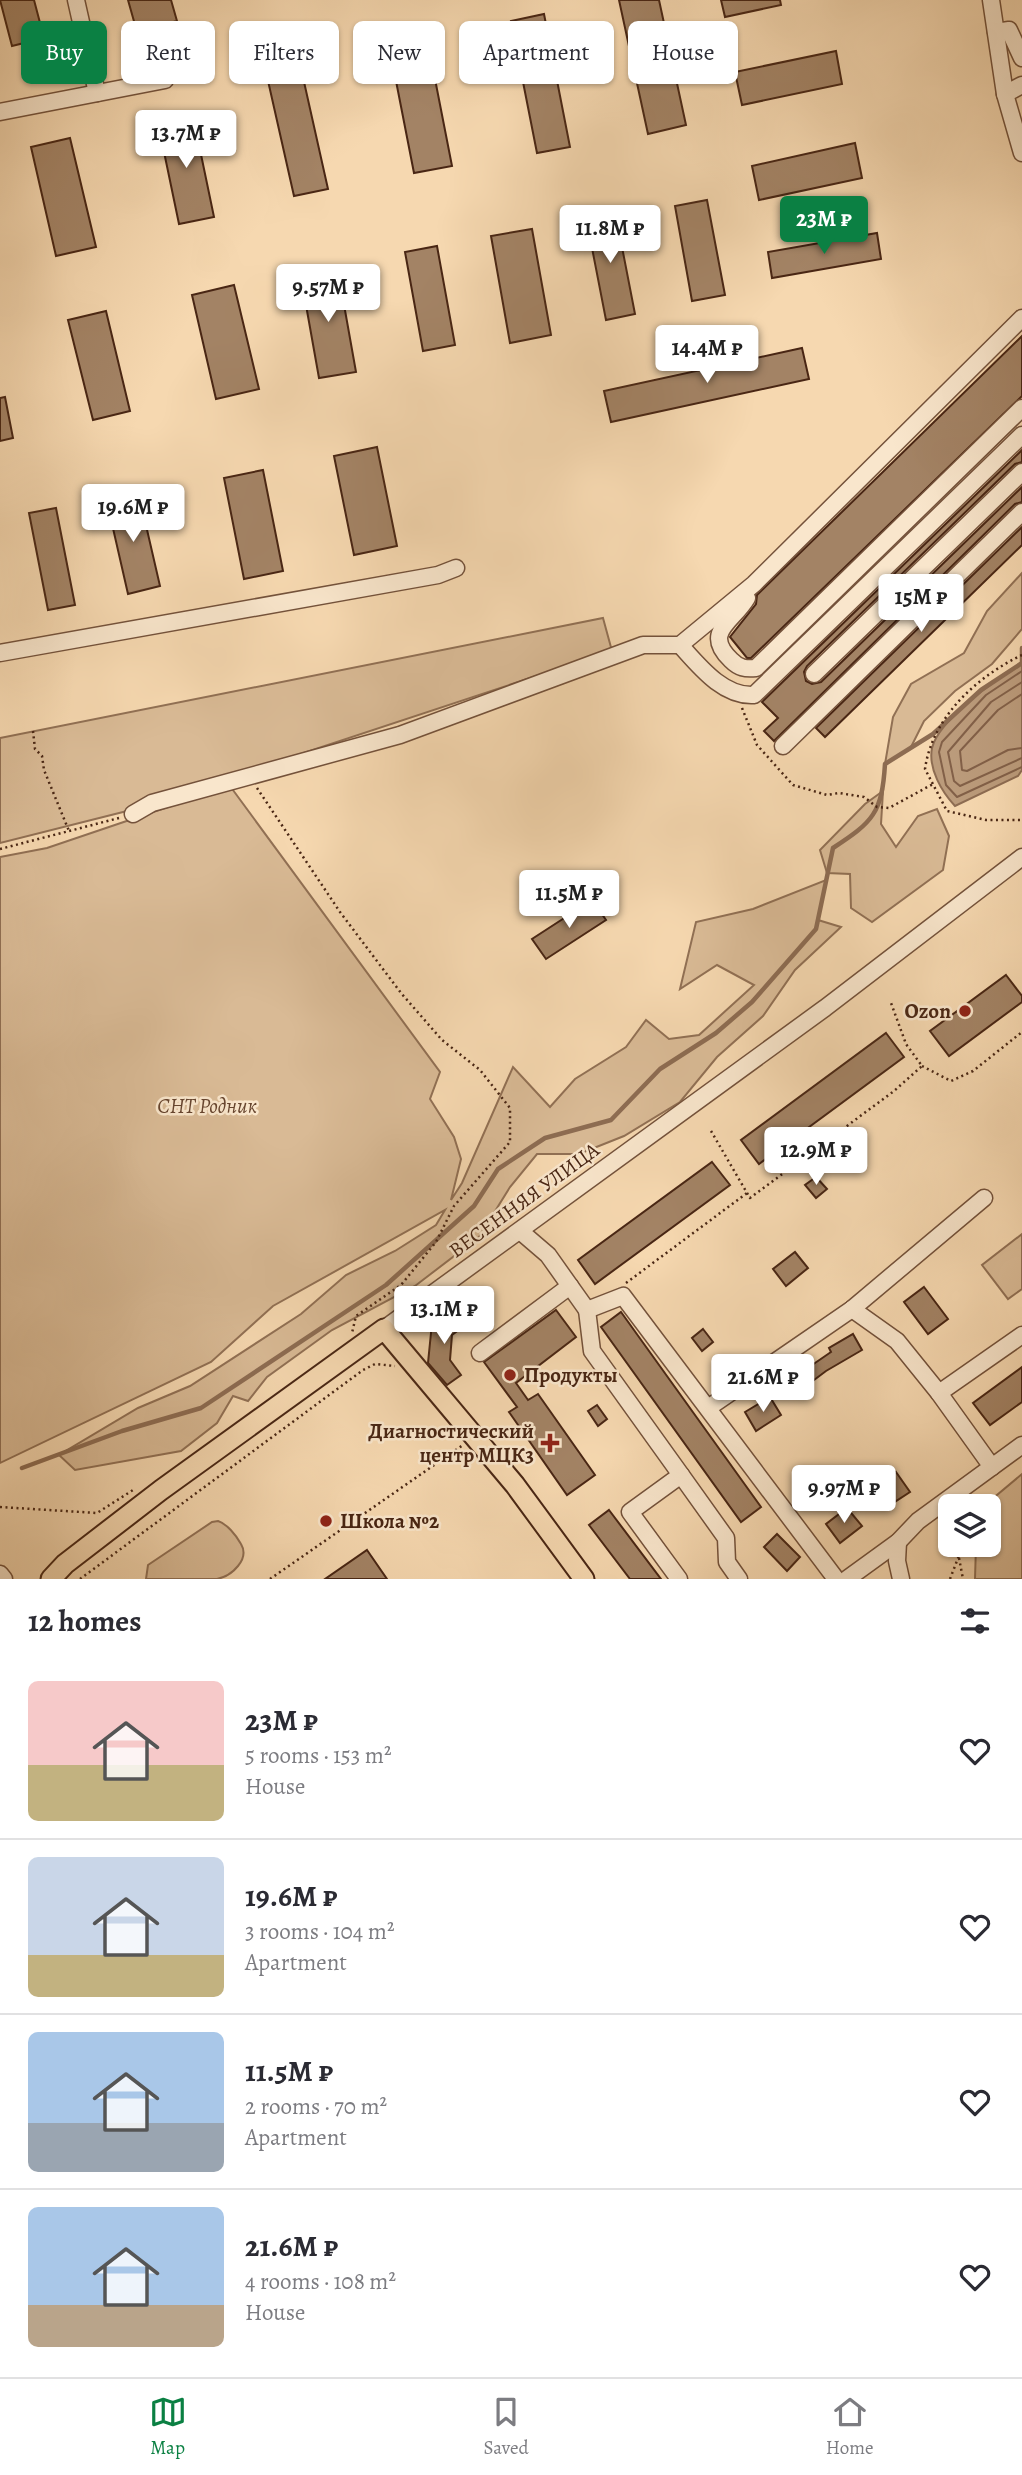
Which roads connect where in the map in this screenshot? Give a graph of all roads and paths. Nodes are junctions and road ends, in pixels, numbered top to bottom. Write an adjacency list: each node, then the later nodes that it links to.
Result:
1 (76, 0): 7 (street)
2 (991, 0): 3 (street)
3 (996, 33): 4 (street); 8 (street)
4 (1022, 58)
5 (144, 84): 7 (street)
6 (1022, 85): 8 (street)
7 (97, 93): 9 (street)
8 (1005, 94): 10 (street)
9 (0, 112)
10 (1022, 153)
11 (1022, 318): 17 (street)
12 (1022, 408): 17 (street)
13 (1022, 435): 22 (street)
14 (1022, 472): 21 (street)
15 (1022, 512): 24 (street)
16 (456, 568): 19 (street)
17 (754, 584): 18 (street)
18 (680, 645): 22 (street); 25 (street)
19 (0, 653)
20 (1022, 655): 26 (path)
21 (814, 674)
22 (731, 691): 26 (path)
23 (33, 731): 29 (path)
24 (783, 746)
25 (250, 776): 27 (street); 45 (path)
26 (933, 784): 28 (path)
27 (133, 814): 29 (path)
28 (1022, 820)
29 (69, 831): 30 (path)
30 (0, 849)
31 (1022, 857): 32 (street, ВЕСЕННЯЯ УЛИЦА)
32 (1015, 872): 39 (street, ВЕСЕННЯЯ УЛИЦА)
33 (891, 1003): 35 (path)
34 (1022, 1032): 35 (path)
35 (922, 1066): 37 (path)
36 (711, 1131): 37 (path)
37 (747, 1193): 41 (path)
38 (984, 1198): 42 (street)
39 (520, 1231): 40 (street); 44 (street, ВЕСЕННЯЯ УЛИЦА)
40 (570, 1286): 43 (street); 47 (street)
41 (622, 1287)
42 (852, 1309): 49 (street); 50 (street)
43 (587, 1310): 50 (street); 54 (street)
44 (384, 1329): 51 (main road); 62 (main road, ВЕСЕННЯЯ УЛИЦА)
45 (352, 1333)
46 (1022, 1335): 49 (street)
47 (480, 1353)
48 (396, 1366): 63 (path)
49 (939, 1393): 53 (street)
50 (708, 1408): 67 (street)
51 (473, 1437): 60 (main road); 64 (path)
52 (1022, 1445): 53 (street)
53 (992, 1467): 57 (street)
54 (681, 1475): 65 (street); 66 (street)
55 (0, 1507): 56 (path)
56 (97, 1513)
57 (898, 1542): 68 (street); 69 (street)
58 (958, 1557): 70 (path); 71 (path)
59 (0, 1574): 61 (street)
60 (579, 1577)
61 (4, 1579)
62 (51, 1579)
63 (80, 1579)
64 (270, 1579)
65 (679, 1579)
66 (739, 1579)
67 (836, 1579)
68 (847, 1579)
69 (901, 1579)
70 (950, 1579)
71 (963, 1579)

